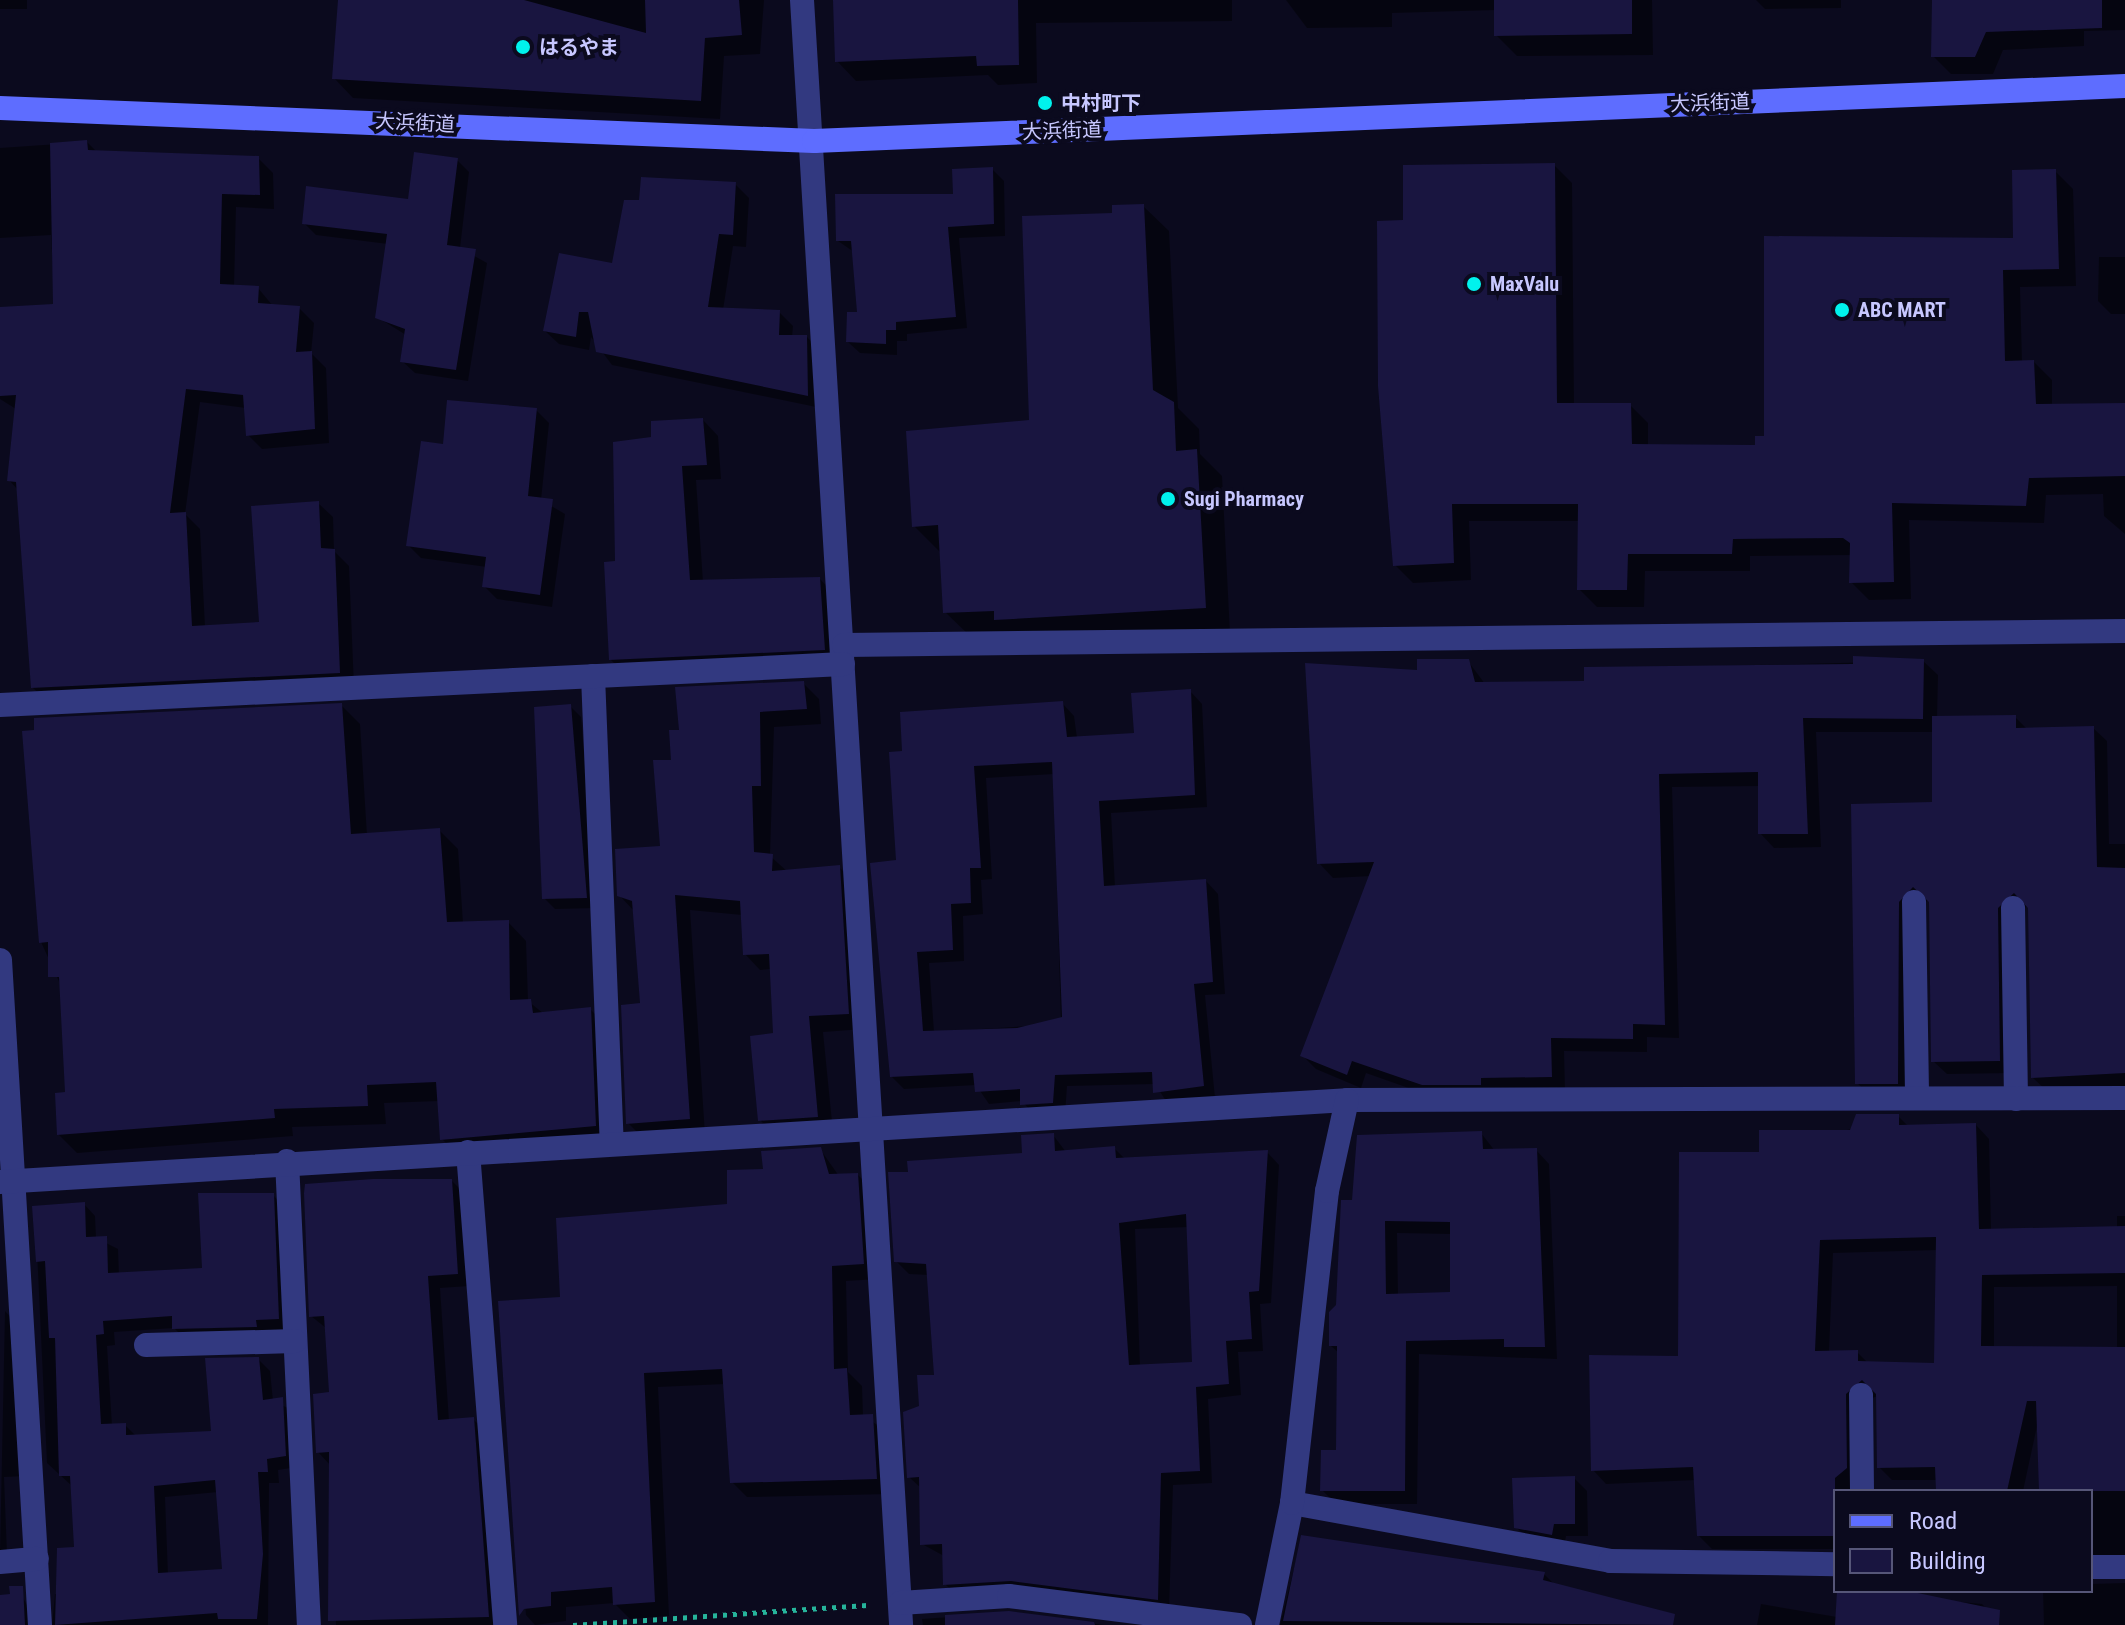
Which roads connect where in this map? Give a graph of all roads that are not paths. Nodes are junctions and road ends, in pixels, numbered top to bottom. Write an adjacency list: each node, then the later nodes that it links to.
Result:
1 (802, 0): 4 (street)
2 (2125, 86): 4 (street, 大浜街道)
3 (0, 108): 4 (street, 大浜街道)
4 (814, 141): 6 (street)
5 (2125, 631): 6 (street)
6 (844, 655): 7 (street); 16 (street)
7 (593, 676): 8 (street); 17 (street)
8 (0, 705)
9 (1914, 902): 12 (street)
10 (2013, 908): 14 (street)
11 (0, 960): 20 (street)
12 (1917, 1098): 14 (street); 15 (street)
13 (2125, 1098): 14 (street)
14 (2016, 1099)
15 (1347, 1100): 16 (street); 25 (street)
16 (873, 1132): 17 (street); 31 (street)
17 (612, 1144): 18 (street)
18 (468, 1152): 19 (street); 34 (street)
19 (287, 1161): 20 (street); 21 (street)
20 (4, 1182): 26 (street)
21 (295, 1341): 22 (street); 33 (street)
22 (146, 1345)
23 (1861, 1395): 24 (street)
24 (1862, 1489)
25 (1292, 1503): 28 (street); 36 (street)
26 (37, 1559): 27 (street); 32 (street)
27 (0, 1562)
28 (1833, 1564)
29 (2093, 1567): 30 (street)
30 (2125, 1567)
31 (900, 1614): 35 (street)
32 (40, 1625)
33 (309, 1625)
34 (505, 1625)
35 (1240, 1625)
36 (1267, 1625)

